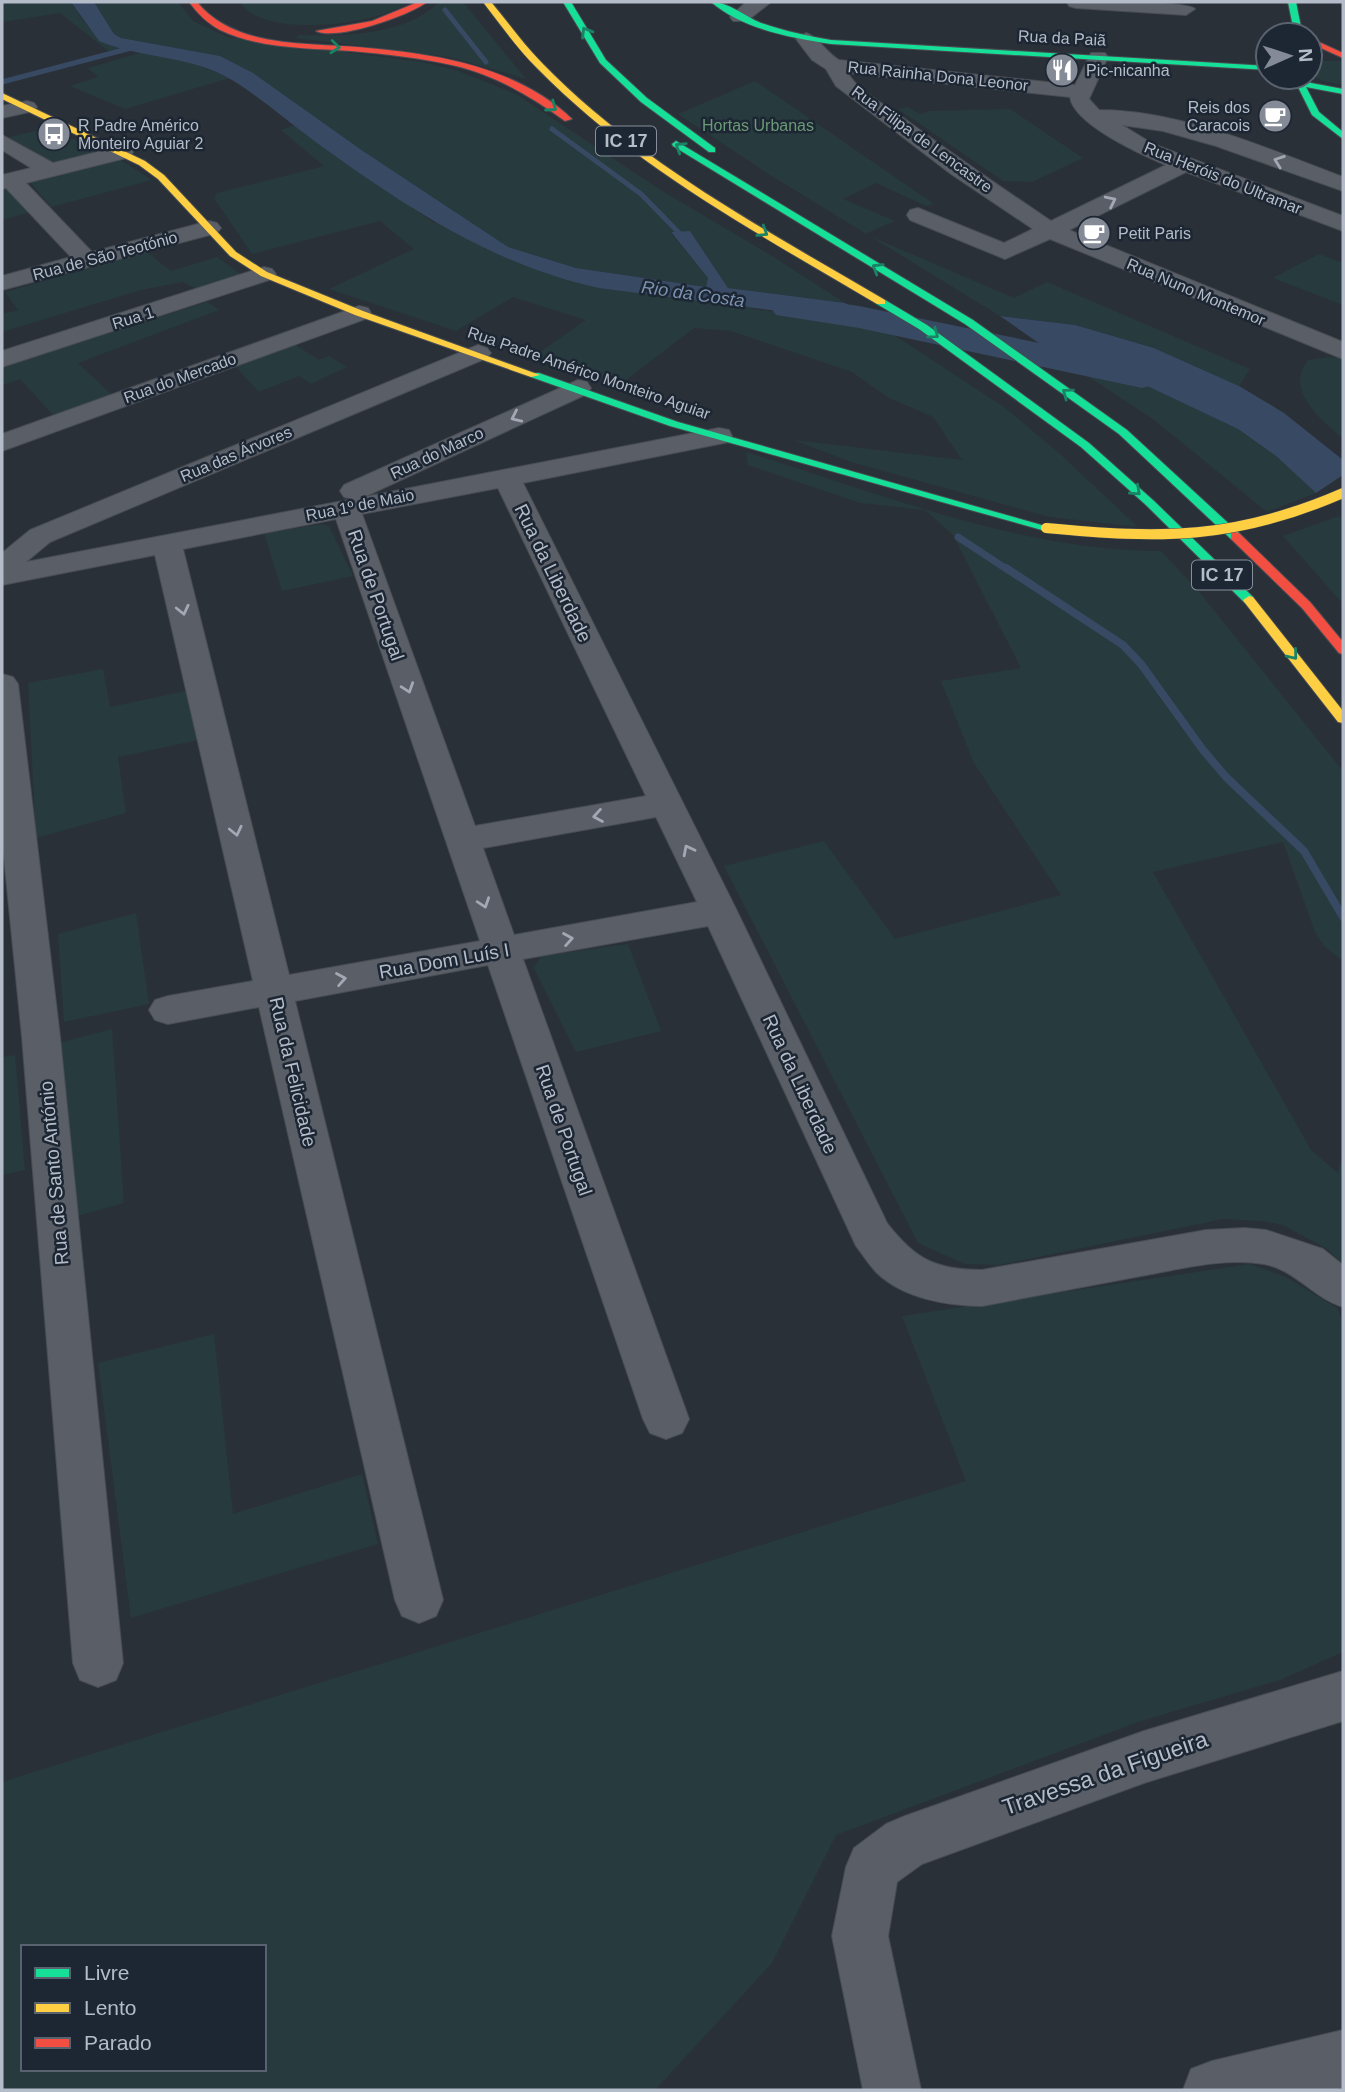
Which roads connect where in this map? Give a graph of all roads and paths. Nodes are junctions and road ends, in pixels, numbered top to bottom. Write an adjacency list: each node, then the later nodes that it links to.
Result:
1 (193, 2): 29 (main road, one-way to 29)
2 (424, 2): 9 (main road)
3 (487, 2): 40 (main road, IC 17)
4 (567, 2): 44 (main road, one-way to 4)
5 (716, 2): 11 (main road, Rua da Paiã)
6 (762, 2): 11 (street)
7 (1076, 2): 10 (street)
8 (1292, 2): 12 (main road)
9 (224, 8)
10 (1180, 8)
11 (740, 16): 13 (main road, Rua da Paiã)
12 (1296, 21)
13 (806, 39): 14 (main road, Rua da Paiã); 19 (street, Rua Filipa de Lencastre)
14 (853, 44): 18 (main road, Rua da Paiã); 19 (street)
15 (1324, 47): 17 (main road)
16 (1324, 56): 17 (main road)
17 (1343, 56)
18 (1098, 57): 20 (main road, Rua da Paiã); 23 (street)
19 (834, 65): 23 (street, Rua Rainha Dona Leonor); 43 (street, Rua Filipa de Lencastre)
20 (1254, 67)
21 (1324, 89): 24 (main road)
22 (1302, 91): 30 (main road)
23 (1083, 92): 28 (street, Rua Heróis do Ultramar)
24 (1343, 94): 30 (main road)
25 (2, 96): 26 (main road, Rua Padre Américo Monteiro Aguiar)
26 (27, 107): 27 (street); 33 (main road, Rua Padre Américo Monteiro Aguiar)
27 (2, 112)
28 (1096, 116): 34 (street, Rua Heróis do Ultramar); 38 (street, one-way to 28)
29 (584, 131)
30 (1337, 132)
31 (659, 134): 44 (main road, IC 17, one-way to 31)
32 (2, 141): 35 (street)
33 (122, 152): 35 (street); 42 (main road, Rua Padre Américo Monteiro Aguiar)
34 (1183, 165): 41 (street, Rua Heróis do Ultramar); 43 (street, one-way to 34)
35 (51, 170): 37 (street)
36 (636, 170): 40 (main road)
37 (7, 181): 45 (street)
38 (1343, 184)
39 (918, 215): 43 (street)
40 (741, 218): 64 (main road, IC 17, one-way to 64)
41 (1343, 224)
42 (209, 228): 45 (street, Rua de São Teotónio); 46 (main road, Rua Padre Américo Monteiro Aguiar)
43 (1049, 230): 49 (street, Rua Nuno Montemor)
44 (824, 236): 62 (main road, IC 17, one-way to 44)
45 (87, 261): 47 (street, Rua de São Teotónio)
46 (264, 274): 48 (main road, Rua Padre Américo Monteiro Aguiar); 51 (street, Rua 1)
47 (2, 284)
48 (359, 313): 50 (main road, Rua Padre Américo Monteiro Aguiar); 54 (street, Rua do Mercado)
49 (1343, 351)
50 (478, 353): 52 (main road, Rua Padre Américo Monteiro Aguiar); 60 (street, Rua das Árvores)
51 (2, 359)
52 (578, 388): 53 (main road, Rua Padre Américo Monteiro Aguiar); 58 (street, Rua do Marco, one-way to 58)
53 (719, 436): 55 (street, Rua 1º de Maio); 56 (main road, Rua Padre Américo Monteiro Aguiar, bridge)
54 (2, 443)
55 (506, 476): 57 (street, Rua 1º de Maio); 65 (street, Rua da Liberdade)
56 (1343, 494)
57 (346, 508): 58 (street, Rua 1º de Maio); 66 (street, Rua de Portugal, one-way to 66)
58 (297, 518): 59 (street, Rua 1º de Maio)
59 (167, 543): 61 (street, Rua 1º de Maio); 69 (street, Rua da Felicidade, one-way to 69)
60 (2, 568)
61 (2, 576)
62 (1343, 650)
63 (2, 684): 74 (street, Rua de Santo António)
64 (1343, 719)
65 (665, 804): 66 (street, one-way to 66); 67 (street, Rua da Liberdade, one-way to 65)
66 (462, 840): 68 (street, Rua de Portugal, one-way to 68)
67 (719, 911): 68 (street, Rua Dom Luís I, one-way to 67); 71 (street, Rua da Liberdade)
68 (501, 951): 69 (street, Rua Dom Luís I, one-way to 68); 72 (street, Rua de Portugal)
69 (274, 992): 70 (street, Rua Dom Luís I); 73 (street, Rua da Felicidade)
70 (168, 1010)
71 (1343, 1289)
72 (666, 1419)
73 (419, 1600)
74 (98, 1663)
75 (1343, 1696): 77 (street, Travessa da Figueira)
76 (1343, 2059): 78 (street)
77 (892, 2090)
78 (1212, 2090)

